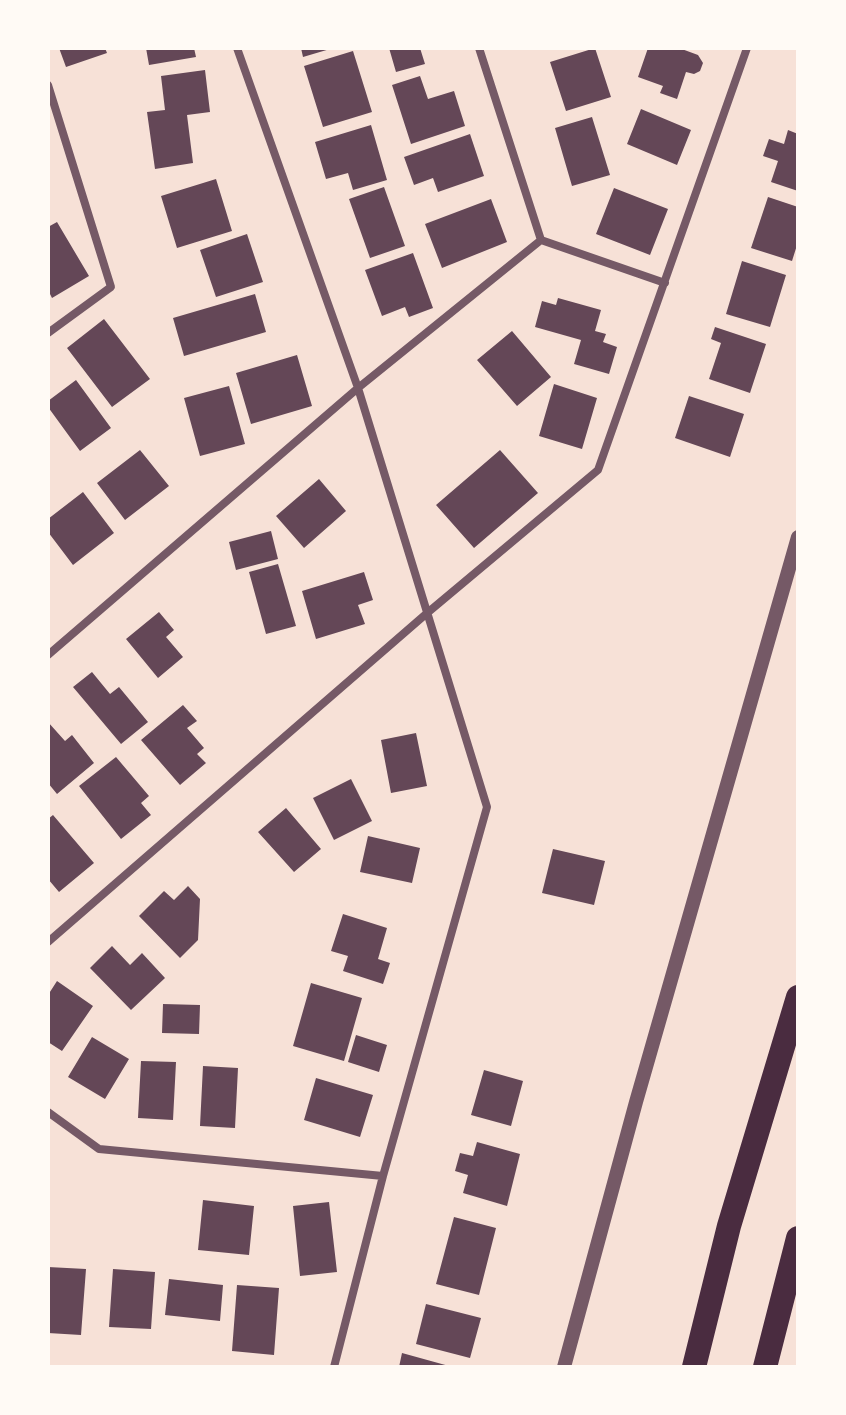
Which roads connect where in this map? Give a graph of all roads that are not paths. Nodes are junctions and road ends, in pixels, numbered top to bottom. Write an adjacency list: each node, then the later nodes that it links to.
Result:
1 (237, 48): 8 (street)
2 (479, 48): 5 (street)
3 (747, 48): 6 (street)
4 (48, 85): 7 (street)
5 (541, 240): 6 (street); 8 (street)
6 (665, 283): 10 (street)
7 (48, 333)
8 (358, 388): 10 (street); 11 (street)
9 (798, 537): 18 (street)
10 (426, 614): 12 (street); 15 (street)
11 (48, 655)
12 (48, 942)
13 (798, 997): 19 (highway)
14 (48, 1112): 15 (street)
15 (383, 1176): 17 (street)
16 (798, 1238): 20 (highway)
17 (334, 1367)
18 (564, 1367)
19 (694, 1367)
20 (765, 1367)

